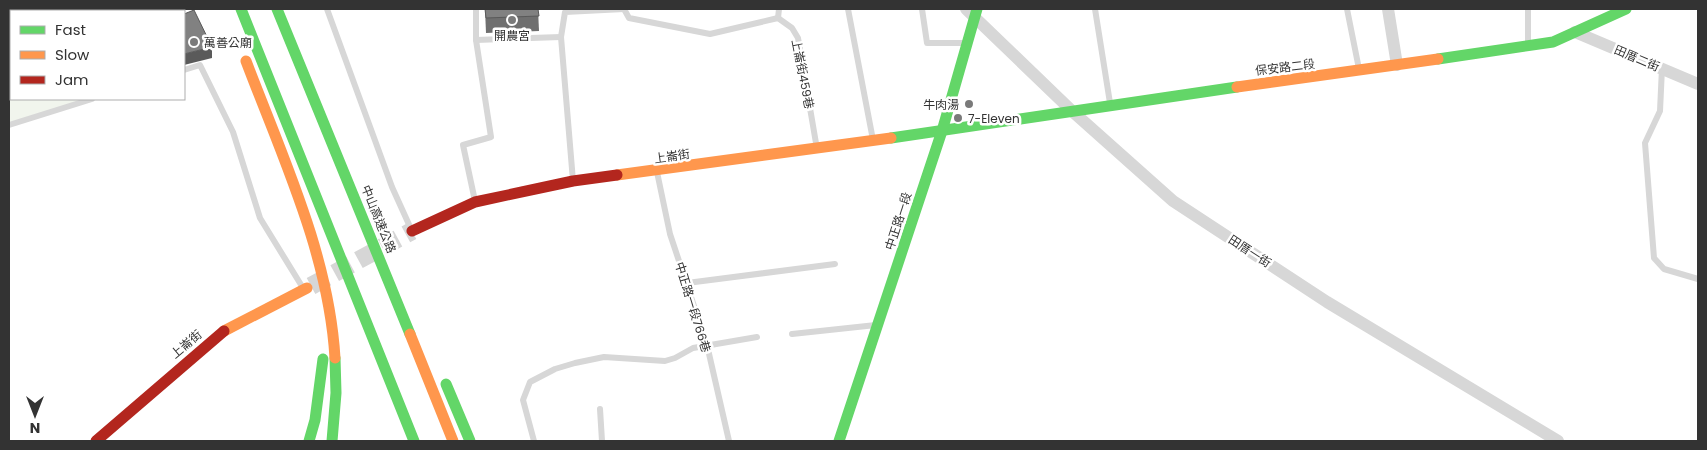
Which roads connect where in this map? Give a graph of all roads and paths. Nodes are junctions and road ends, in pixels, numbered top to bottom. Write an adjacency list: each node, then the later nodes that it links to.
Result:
1 (240, 9): 17 (main road); 55 (main road)
2 (277, 9): 37 (main road, 中山高速公路)
3 (327, 9): 40 (lane)
4 (476, 9): 19 (lane)
5 (624, 9): 15 (lane); 18 (lane)
6 (779, 9): 15 (lane)
7 (848, 9): 33 (lane)
8 (922, 9): 20 (lane)
9 (1095, 9): 29 (lane)
10 (1347, 9): 26 (lane)
11 (1388, 9): 23 (street)
12 (1528, 9): 21 (lane)
13 (1626, 9): 16 (main road, 保安路二段)
14 (973, 12): 20 (main road, 中正路一段); 30 (street, 田厝一街)
15 (778, 18): 34 (lane, 上崙街459巷)
16 (1575, 32): 21 (main road, 保安路二段); 24 (street, 田厝二街)
17 (239, 35)
18 (562, 37): 19 (lane); 36 (lane)
19 (476, 40): 38 (lane)
20 (967, 42): 32 (main road, 中正路一段)
21 (1528, 46): 23 (main road, 保安路二段)
22 (243, 53): 41 (main road)
23 (1397, 65): 26 (main road, 保安路二段)
24 (1662, 68): 27 (street, 田厝二街); 43 (lane)
25 (185, 70): 45 (lane)
26 (1360, 71): 29 (main road, 保安路二段)
27 (1698, 84)
28 (89, 100): 31 (lane)
29 (1110, 104): 30 (main road, 保安路二段)
30 (1072, 111): 32 (main road, 保安路二段); 62 (street, 田厝一街)
31 (9, 125)
32 (942, 132): 33 (main road, 上崙街); 46 (main road, 中正路一段)
33 (873, 142): 34 (main road, 上崙街)
34 (818, 149): 35 (main road, 上崙街)
35 (657, 172): 36 (main road, 上崙街); 44 (lane, 中正路一段766巷)
36 (573, 181): 38 (main road, 上崙街)
37 (356, 197): 39 (main road); 56 (main road, 中山高速公路)
38 (475, 202): 40 (main road, 上崙街)
39 (376, 219)
40 (412, 231)
41 (315, 248): 53 (main road); 54 (main road)
42 (835, 264): 44 (lane)
43 (1698, 279)
44 (687, 283): 49 (lane, 中正路一段766巷)
45 (305, 289): 52 (main road, 上崙街)
46 (878, 325): 47 (lane); 61 (main road, 中正路一段)
47 (792, 334)
48 (756, 337): 49 (lane)
49 (707, 345): 58 (lane); 60 (lane, 中正路一段766巷)
50 (443, 377): 57 (main road)
51 (600, 409): 59 (lane)
52 (96, 441)
53 (309, 441)
54 (332, 441)
55 (414, 441)
56 (453, 441)
57 (470, 441)
58 (534, 441)
59 (602, 441)
60 (729, 441)
61 (839, 441)
62 (1558, 441)

